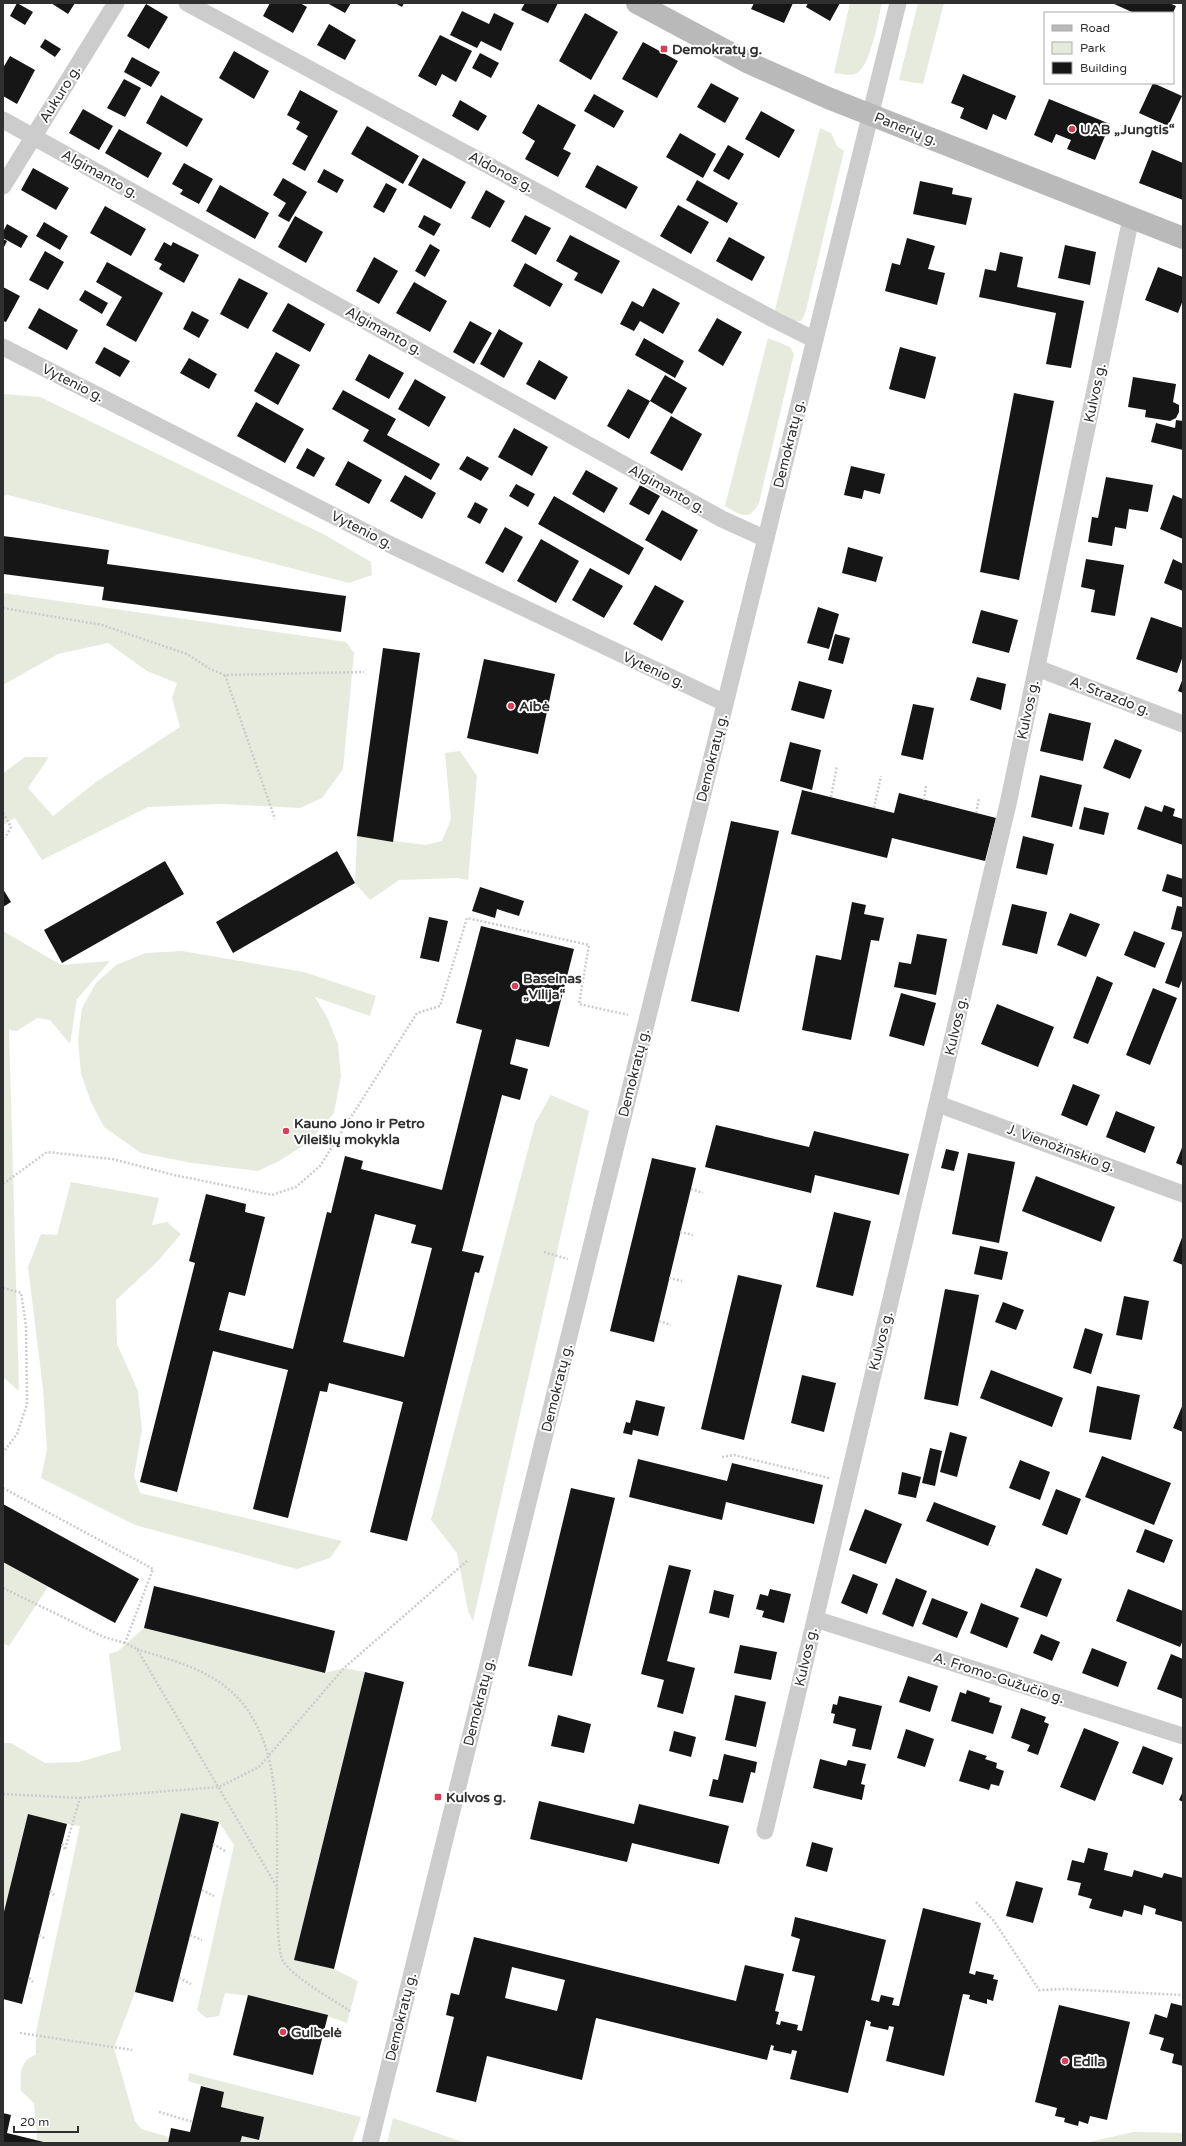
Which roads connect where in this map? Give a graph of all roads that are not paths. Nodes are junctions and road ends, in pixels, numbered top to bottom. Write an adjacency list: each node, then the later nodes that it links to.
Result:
1 (116, 3): 7 (street, Aukuro g.)
2 (187, 3): 11 (street, Aldonos g.)
3 (637, 3): 5 (main road, Panerių g.)
4 (898, 3): 5 (street, Demokratų g.)
5 (871, 116): 9 (main road, Panerių g.); 11 (street, Demokratų g.)
6 (3, 120): 7 (street, Algimanto g.)
7 (34, 137): 8 (street, Aukuro g.); 13 (street, Algimanto g.)
8 (3, 186)
9 (1131, 218): 10 (main road, Panerių g.); 14 (street, Kulvos g.)
10 (1183, 238)
11 (815, 340): 13 (street, Demokratų g.)
12 (3, 347): 15 (street, Vytenio g.)
13 (766, 540): 15 (street, Demokratų g.)
14 (1037, 668): 16 (street, A. Strazdo g.); 17 (street, Kulvos g.)
15 (725, 704): 22 (street, Demokratų g.)
16 (1183, 724)
17 (938, 1104): 18 (street, J. Vienožinskio g.); 19 (street, Kulvos g.)
18 (1183, 1194)
19 (815, 1620): 20 (street, A. Fromo-Gužučio g.); 21 (street, Kulvos g.)
20 (1183, 1736)
21 (765, 1831)
22 (370, 2143)

